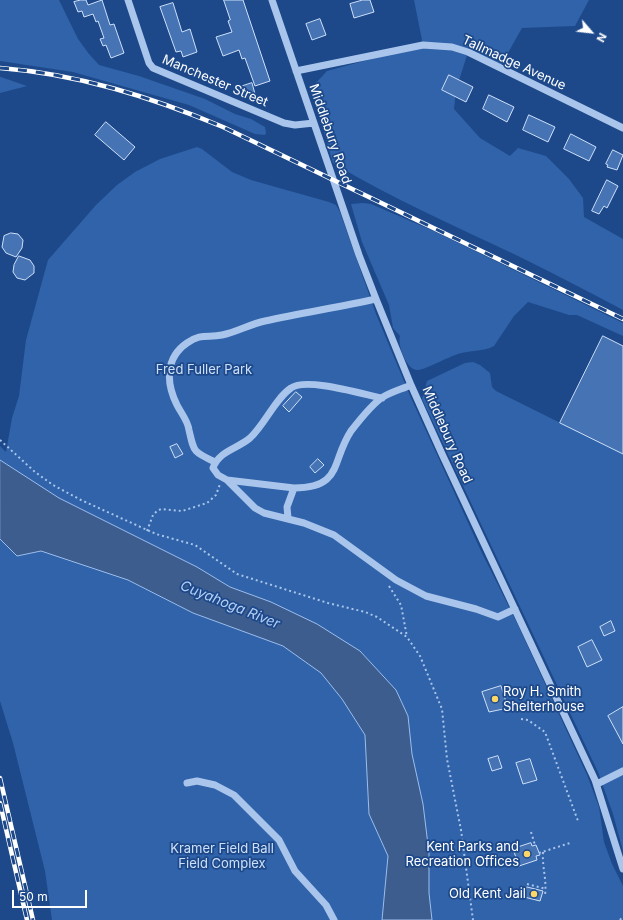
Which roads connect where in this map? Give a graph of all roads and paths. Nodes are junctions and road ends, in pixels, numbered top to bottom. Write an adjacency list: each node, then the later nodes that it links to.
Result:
1 (128, 0): 4 (street, Manchester Street)
2 (272, 0): 3 (street, Middlebury Road)
3 (296, 71): 4 (street, Middlebury Road); 5 (street, Tallmadge Avenue)
4 (314, 123): 6 (street, Middlebury Road)
5 (623, 128)
6 (376, 299): 7 (street, Middlebury Road); 10 (street)
7 (411, 385): 8 (street); 16 (street, Middlebury Road)
8 (382, 398): 10 (street); 12 (street)
9 (0, 440): 14 (path)
10 (215, 462): 11 (street)
11 (224, 479): 12 (street); 13 (street); 14 (path)
12 (294, 488): 13 (street)
13 (288, 518): 16 (street)
14 (147, 531): 17 (path)
15 (386, 582): 17 (path)
16 (515, 609): 21 (street, Middlebury Road)
17 (407, 637): 34 (path)
18 (521, 719): 22 (path)
19 (623, 771): 21 (street)
20 (187, 783): 33 (street)
21 (597, 784): 28 (street, Middlebury Road)
22 (578, 821)
23 (531, 832): 25 (path)
24 (570, 843): 26 (path)
25 (535, 845)
26 (543, 852): 27 (path); 30 (path)
27 (539, 853)
28 (623, 869)
29 (527, 884): 30 (path)
30 (546, 889): 31 (path)
31 (545, 895)
32 (623, 916): 35 (path)
33 (334, 920)
34 (473, 920)
35 (620, 920)

